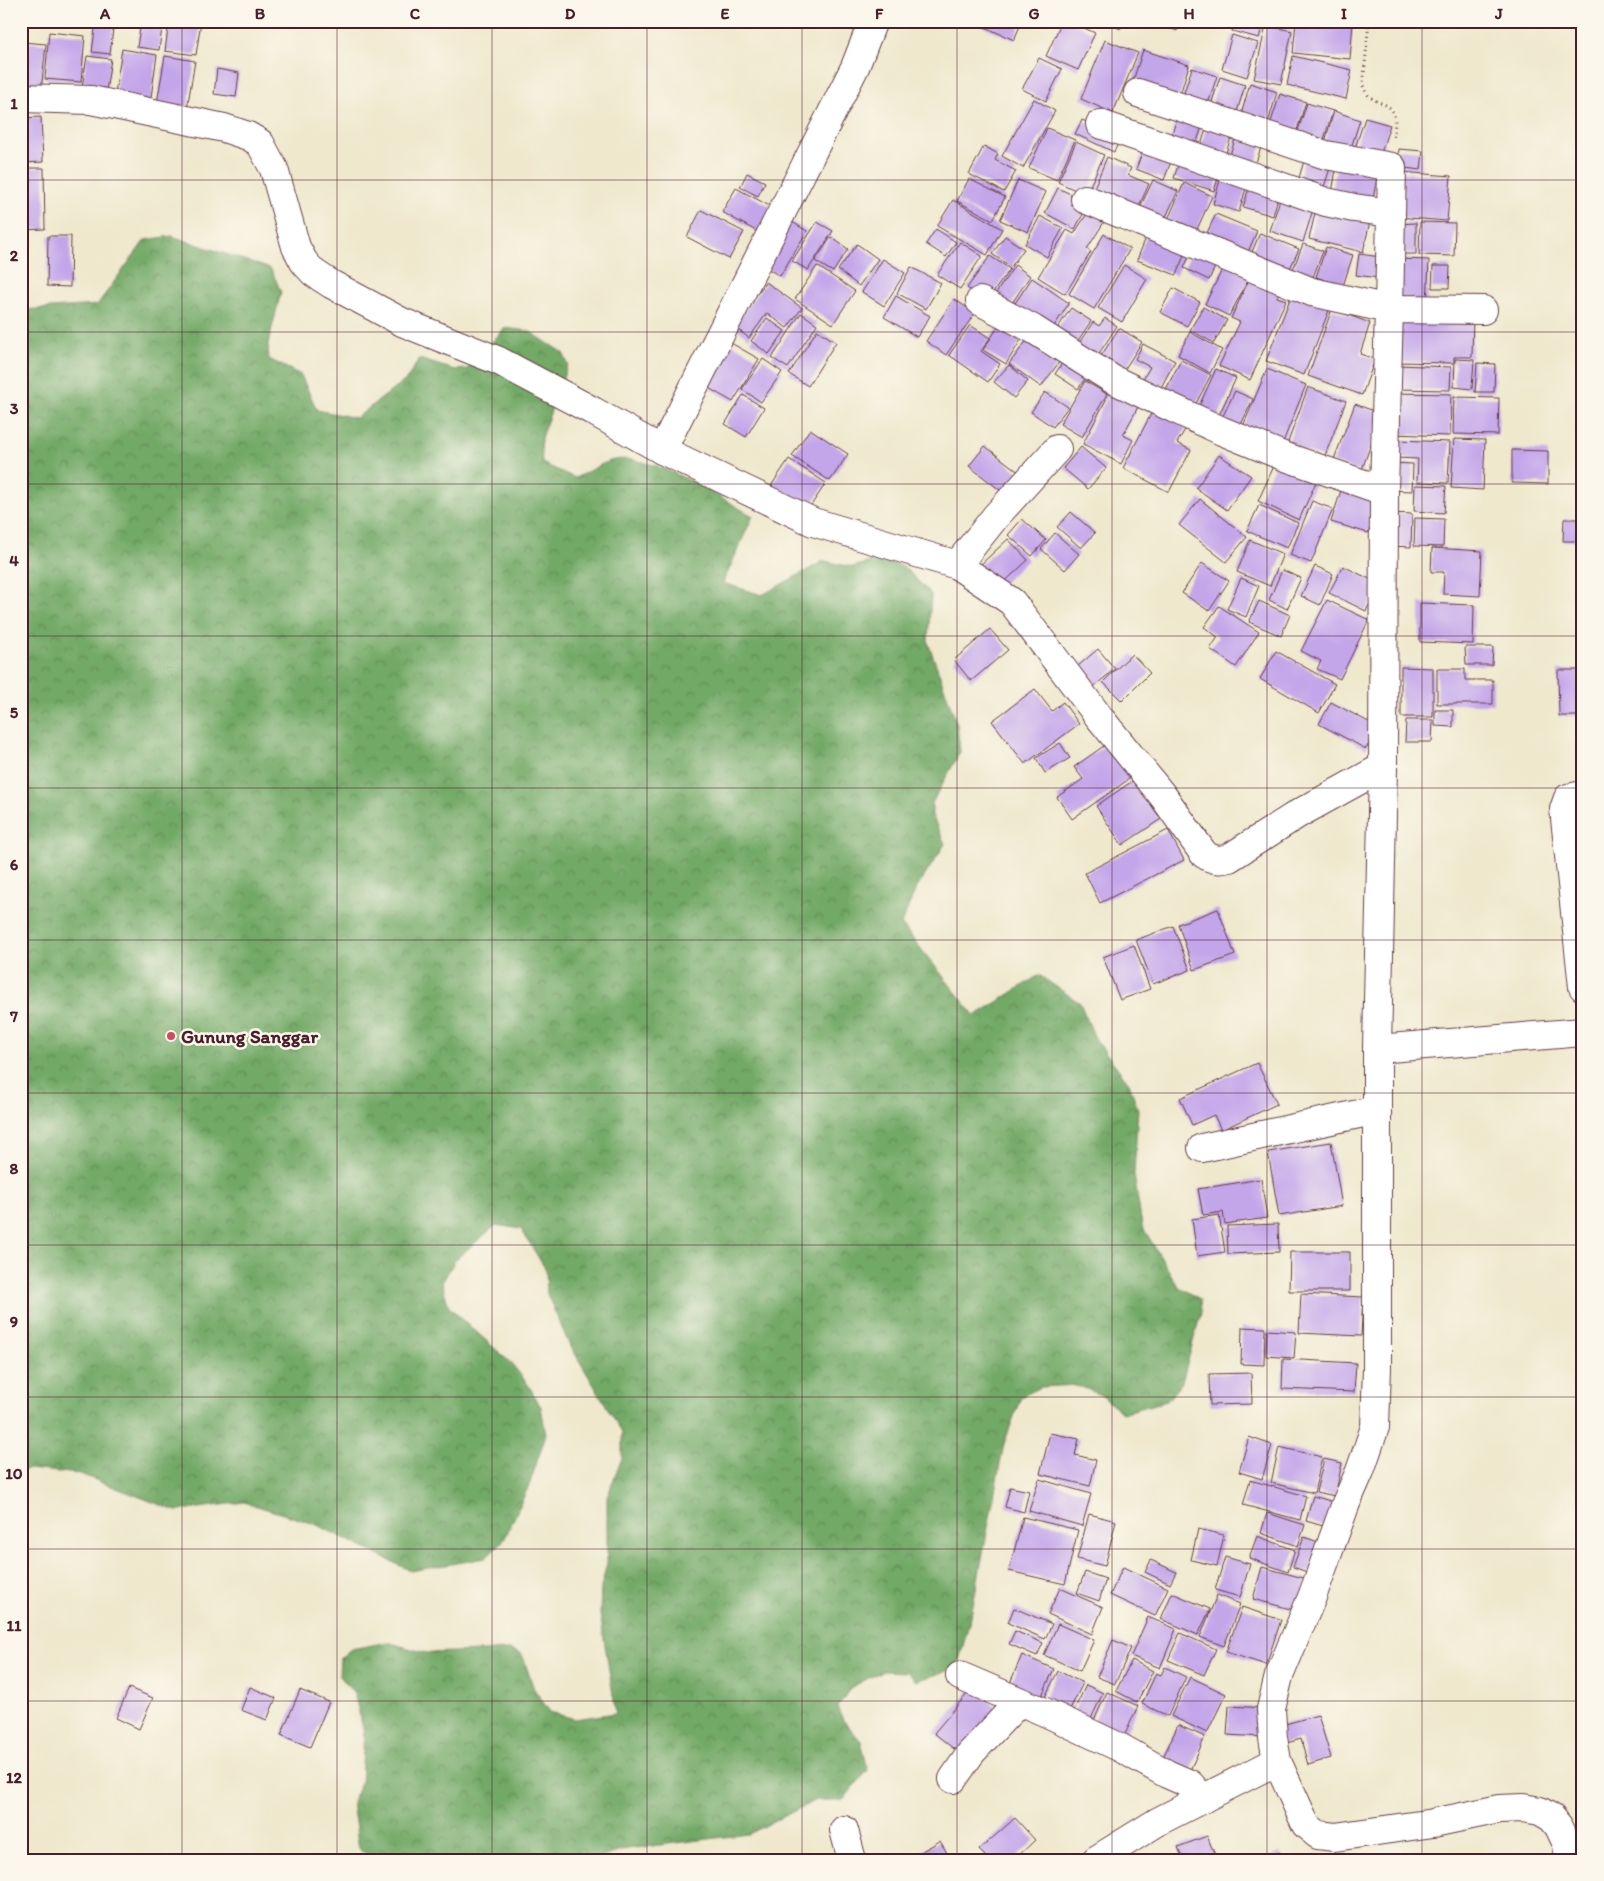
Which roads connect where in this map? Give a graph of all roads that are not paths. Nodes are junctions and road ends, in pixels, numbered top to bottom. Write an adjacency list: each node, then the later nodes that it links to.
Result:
1 (873, 21): 11 (street)
2 (1138, 93): 6 (street)
3 (21, 98): 11 (street)
4 (1100, 124): 6 (street)
5 (1085, 199): 8 (street)
6 (1391, 213): 8 (street)
7 (980, 301): 12 (street)
8 (1389, 309): 9 (street); 12 (street)
9 (1483, 310)
10 (1057, 449): 13 (street)
11 (662, 450): 13 (street)
12 (1384, 491): 14 (street)
13 (958, 565): 14 (street)
14 (1383, 767): 20 (street)
15 (1583, 795): 16 (street)
16 (1577, 874): 17 (street)
17 (1580, 934): 18 (street)
18 (1583, 987)
19 (1583, 1032): 20 (street)
20 (1377, 1049): 21 (street)
21 (1377, 1110): 22 (street); 25 (street)
22 (1202, 1148)
23 (960, 1676): 24 (street)
24 (1019, 1702): 26 (street); 27 (street)
25 (1277, 1761): 27 (street); 31 (street)
26 (953, 1779)
27 (1203, 1799): 30 (street)
28 (844, 1830): 29 (street)
29 (852, 1860)
30 (1096, 1860)
31 (1569, 1860)

